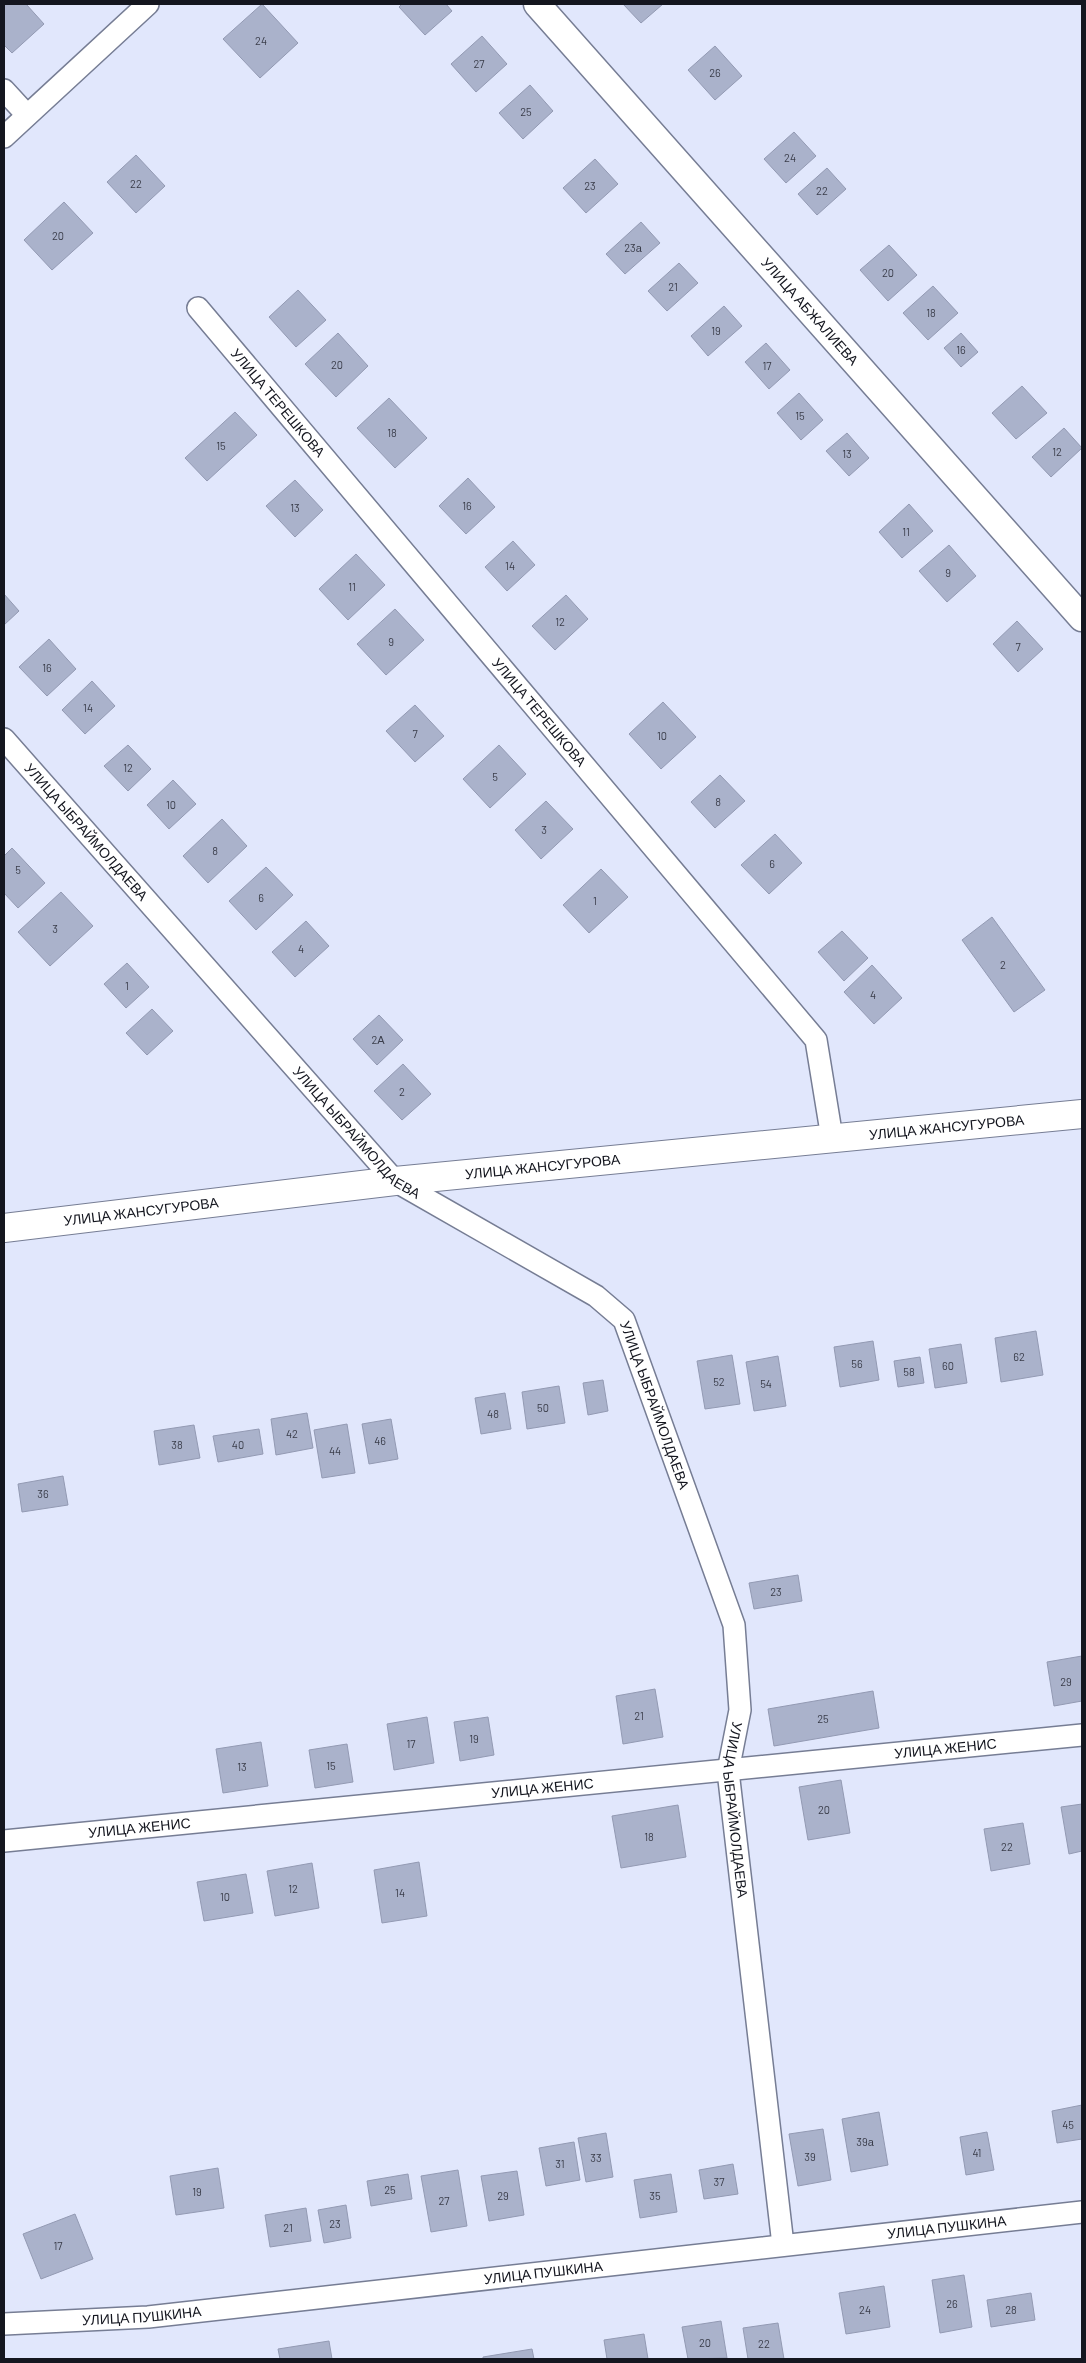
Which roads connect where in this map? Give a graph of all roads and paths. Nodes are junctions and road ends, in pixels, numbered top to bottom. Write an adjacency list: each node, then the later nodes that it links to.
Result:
1 (148, 4): 4 (street)
2 (537, 4): 7 (street, УЛИЦА АБЖАЛИЕВА)
3 (4, 90): 4 (street)
4 (27, 116): 5 (street)
5 (4, 137)
6 (198, 308): 10 (street, УЛИЦА ТЕРЕШКОВА)
7 (1082, 618)
8 (4, 739): 11 (street, УЛИЦА ЫБРАЙМОЛДАЕВА)
9 (1082, 1114): 10 (main road, УЛИЦА ЖАНСУГУРОВА)
10 (832, 1138): 11 (main road, УЛИЦА ЖАНСУГУРОВА)
11 (395, 1181): 12 (main road, УЛИЦА ЖАНСУГУРОВА); 14 (street, УЛИЦА ЫБРАЙМОЛДАЕВА)
12 (4, 1228)
13 (1082, 1735): 14 (street, УЛИЦА ЖЕНИС)
14 (728, 1771): 15 (street, УЛИЦА ЖЕНИС); 17 (street, УЛИЦА ЫБРАЙМОЛДАЕВА)
15 (4, 1841)
16 (1082, 2212): 17 (street, УЛИЦА ПУШКИНА)
17 (783, 2245): 18 (street, УЛИЦА ПУШКИНА)
18 (4, 2324)

